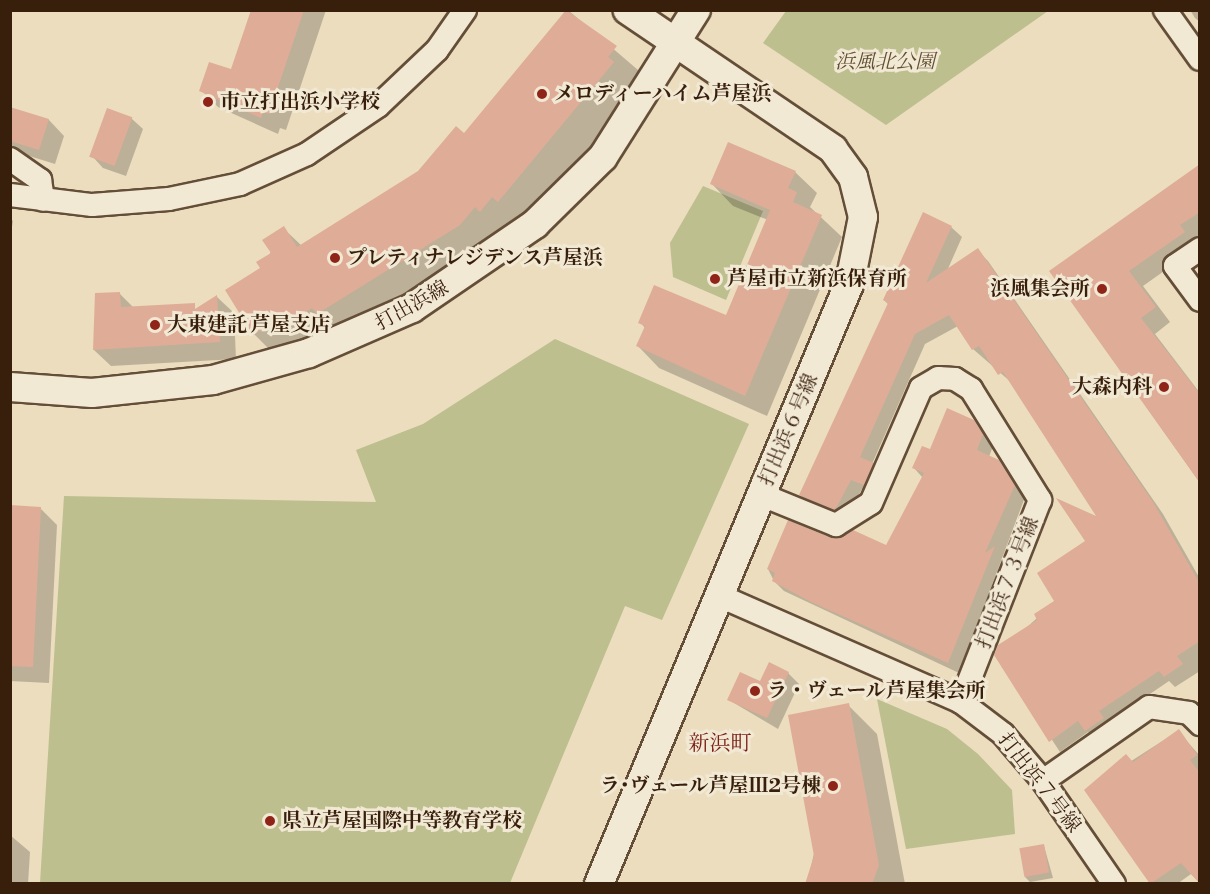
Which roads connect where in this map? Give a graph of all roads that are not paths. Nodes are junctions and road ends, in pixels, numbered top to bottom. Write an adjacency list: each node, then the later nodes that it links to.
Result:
1 (465, 10): 9 (street)
2 (628, 10): 5 (street, 打出浜６号線)
3 (696, 10): 5 (street, 打出浜線)
4 (1165, 10): 6 (street)
5 (675, 42): 12 (street, 打出浜線); 13 (street, 打出浜６号線)
6 (1200, 59)
7 (10, 159): 9 (street)
8 (10, 195): 9 (street)
9 (43, 200)
10 (1200, 249): 11 (street)
11 (1200, 300)
12 (10, 387)
13 (762, 495): 14 (street, 打出浜６号線); 15 (street, 打出浜７３号線)
14 (720, 596): 15 (street, 打出浜７号線); 18 (street, 打出浜６号線)
15 (961, 702): 17 (street, 打出浜７号線)
16 (1200, 724): 17 (street)
17 (1043, 781): 19 (street, 打出浜７号線)
18 (599, 884)
19 (1114, 884)

